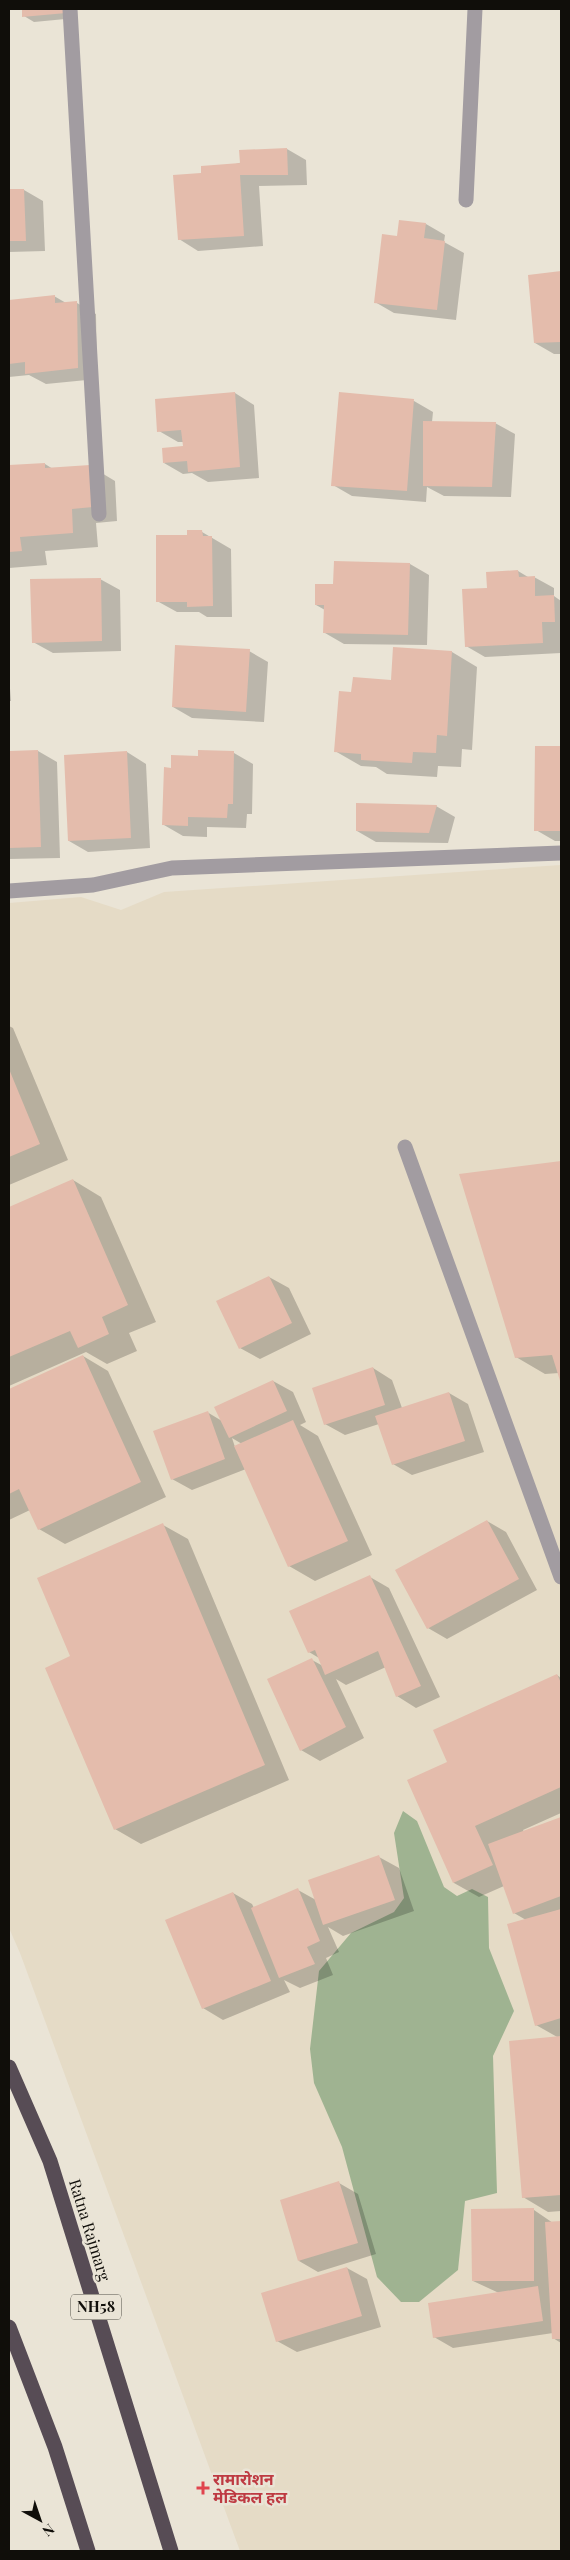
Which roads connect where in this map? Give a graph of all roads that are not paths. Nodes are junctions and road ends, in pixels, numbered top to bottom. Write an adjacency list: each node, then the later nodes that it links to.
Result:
1 (70, 9): 4 (street)
2 (475, 9): 3 (street)
3 (466, 200)
4 (99, 514)
5 (561, 853): 6 (street)
6 (9, 891)
7 (405, 1147): 8 (street)
8 (561, 1577)
9 (9, 2067): 12 (highway, Ratna Rajmarg / NH58)
10 (9, 2327): 11 (highway)
11 (88, 2551)
12 (172, 2551)

